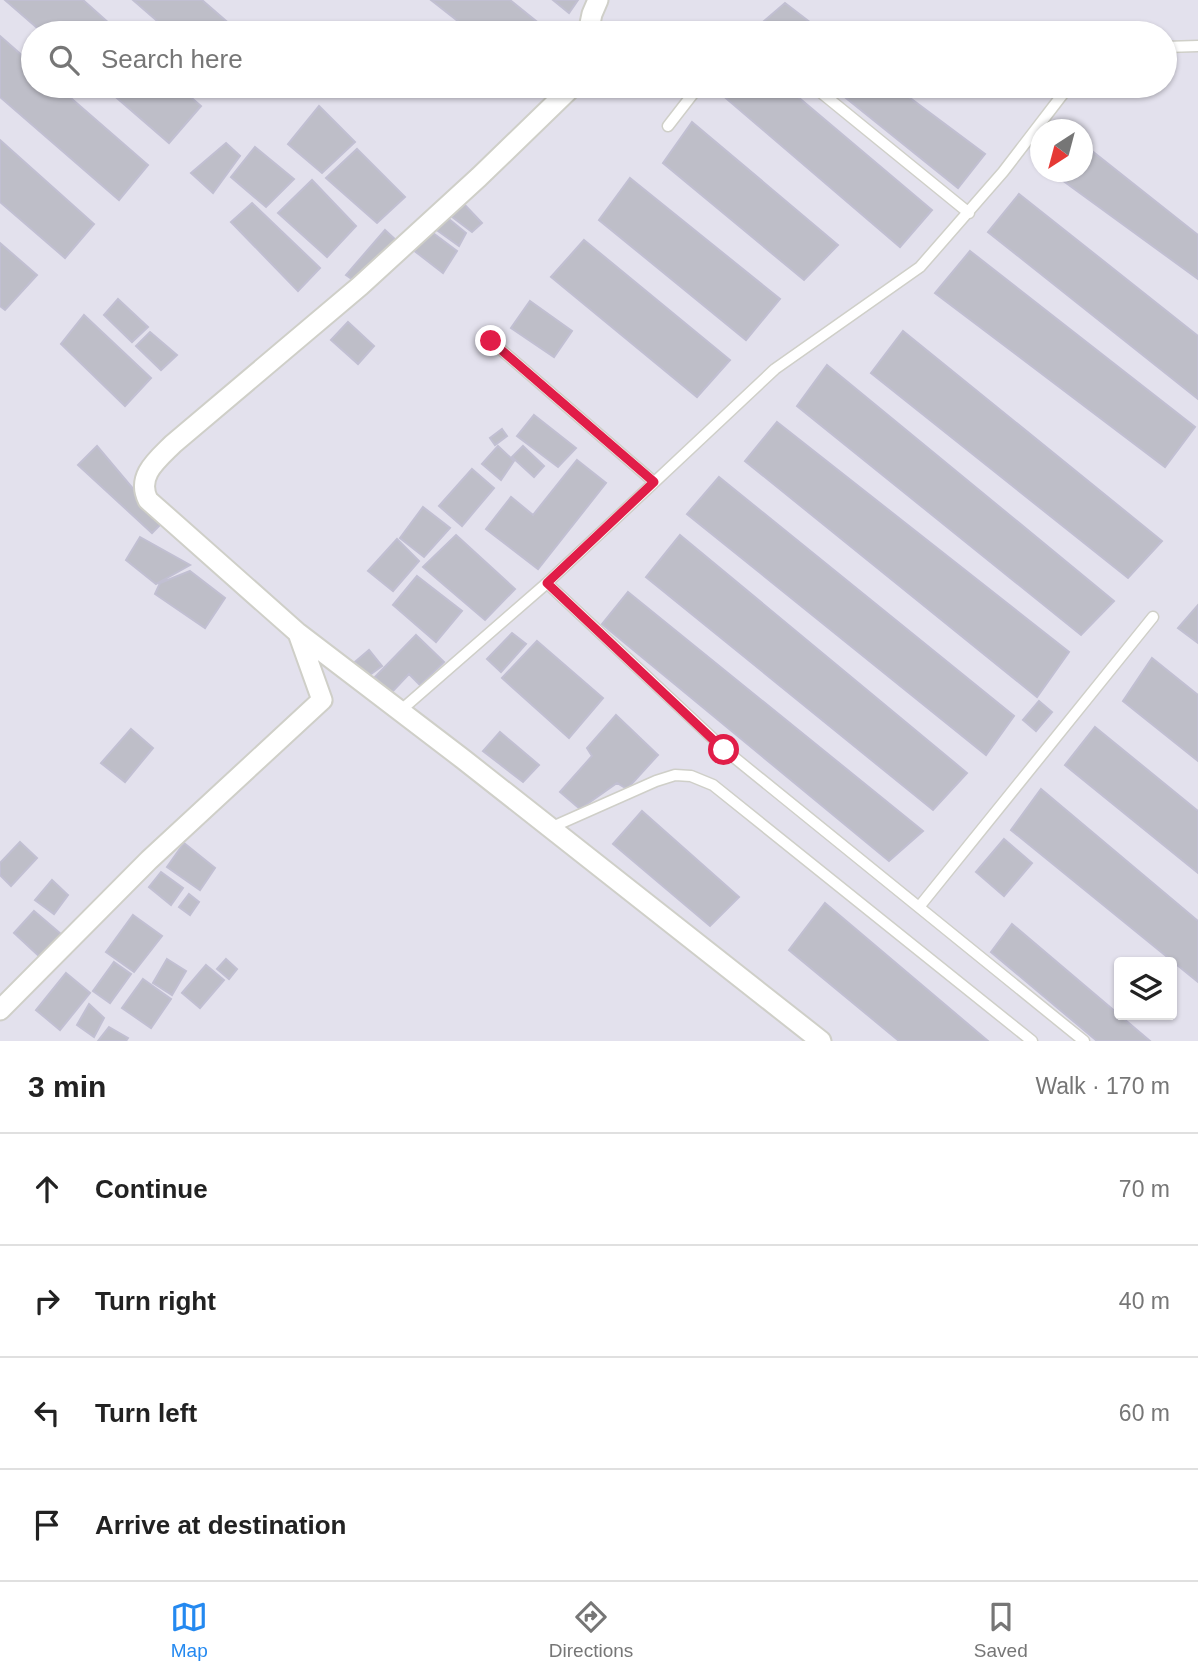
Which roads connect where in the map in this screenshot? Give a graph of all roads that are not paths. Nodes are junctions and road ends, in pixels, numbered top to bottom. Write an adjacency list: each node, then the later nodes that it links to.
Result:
1 (598, 0): 2 (street)
2 (591, 21)
3 (1198, 46): 4 (lane)
4 (1177, 47)
5 (561, 98): 15 (street)
6 (690, 98): 9 (lane)
7 (828, 98): 10 (lane)
8 (1060, 98): 10 (lane)
9 (668, 126)
10 (969, 213): 12 (lane)
11 (491, 341): 12 (lane)
12 (654, 482): 13 (lane)
13 (547, 583): 16 (lane); 18 (lane)
14 (1153, 617): 18 (lane)
15 (298, 633): 16 (street); 19 (street)
16 (400, 711): 17 (street)
17 (550, 828): 20 (street); 21 (lane)
18 (919, 907): 22 (lane)
19 (0, 1010)
20 (821, 1041)
21 (1032, 1041)
22 (1084, 1041)

